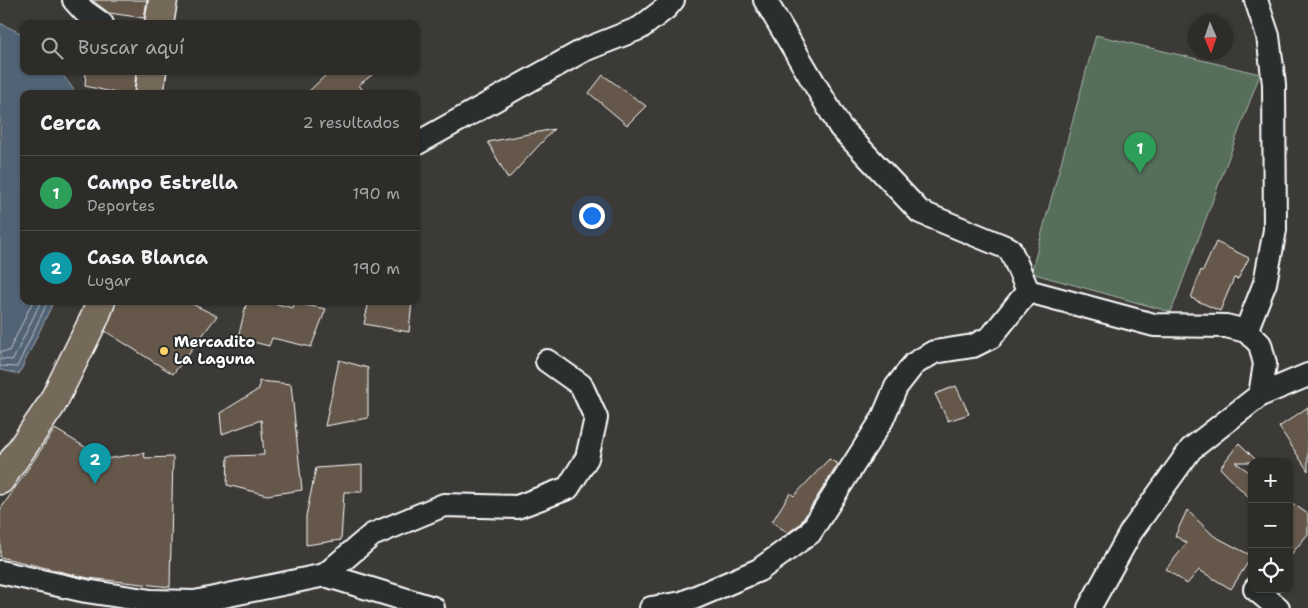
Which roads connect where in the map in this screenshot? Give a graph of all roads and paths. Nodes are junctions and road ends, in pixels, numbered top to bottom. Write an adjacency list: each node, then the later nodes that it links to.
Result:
1 (74, 0): 6 (street)
2 (163, 0): 7 (main road)
3 (673, 0): 10 (street)
4 (765, 0): 11 (street)
5 (1256, 0): 13 (street)
6 (96, 20)
7 (160, 20)
8 (151, 75): 9 (main road)
9 (150, 90)
10 (420, 142)
11 (1028, 291): 13 (street); 22 (street)
12 (100, 305): 17 (main road)
13 (1246, 331): 16 (street)
14 (547, 361): 19 (street)
15 (1308, 375): 16 (street)
16 (1260, 395): 23 (street)
17 (0, 480)
18 (0, 572): 19 (street)
19 (325, 575): 21 (street)
20 (1260, 593): 24 (street)
21 (433, 608)
22 (650, 608)
23 (1089, 608)
24 (1278, 608)

